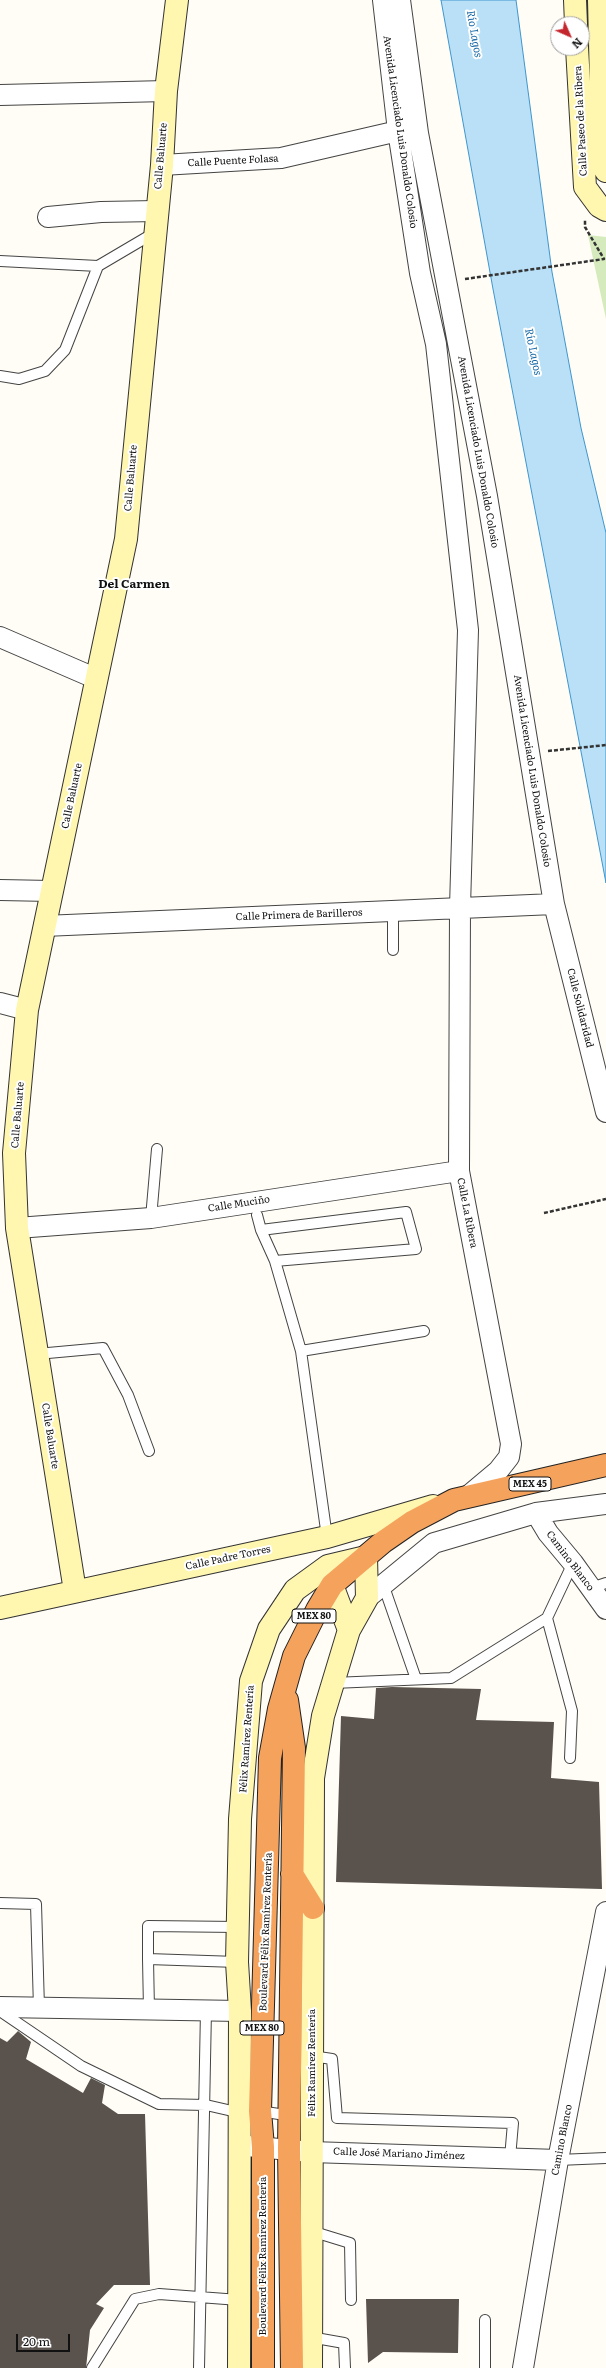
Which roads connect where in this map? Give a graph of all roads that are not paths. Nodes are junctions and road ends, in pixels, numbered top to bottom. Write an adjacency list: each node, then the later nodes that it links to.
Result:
1 (177, 0): 8 (street, Calle Baluarte)
2 (383, 0): 10 (street, Avenida Licenciado Luis Donaldo Colosio)
3 (400, 0): 24 (street, Avenida Licenciado Luis Donaldo Colosio)
4 (575, 0): 6 (street)
5 (599, 0): 12 (street, Calle Paseo de la Ribera)
6 (576, 16)
7 (577, 56): 13 (street, Calle Paseo de la Ribera)
8 (166, 91): 9 (street); 11 (street, Calle Baluarte)
9 (0, 95)
10 (398, 131): 11 (street, Calle Puente Folasa); 25 (street, Avenida Licenciado Luis Donaldo Colosio)
11 (162, 164): 14 (street, Calle Baluarte)
12 (606, 171)
13 (600, 204)
14 (156, 211): 15 (street); 16 (street, Calle Baluarte)
15 (48, 217)
16 (154, 234): 18 (lane); 21 (street, Calle Baluarte)
17 (0, 261): 18 (lane)
18 (98, 266): 19 (lane)
19 (0, 376)
20 (0, 637): 21 (street)
21 (97, 680): 23 (street, Calle Baluarte)
22 (0, 890): 23 (street)
23 (51, 891): 27 (street, Calle Baluarte)
24 (554, 904): 25 (street, Calle Primera de Barilleros); 31 (street, Calle Solidaridad)
25 (460, 907): 26 (street, Calle Primera de Barilleros); 33 (street, Calle La Ribera)
26 (393, 910): 27 (street, Calle Primera de Barilleros); 28 (lane)
27 (44, 926): 30 (street, Calle Baluarte)
28 (393, 950)
29 (0, 1003): 30 (street)
30 (27, 1010): 36 (street, Calle Baluarte)
31 (606, 1112)
32 (157, 1149): 35 (lane)
33 (459, 1171): 35 (street, Calle Muciño); 44 (street, Calle La Ribera)
34 (257, 1215): 37 (lane)
35 (151, 1218): 36 (street, Calle Muciño)
36 (17, 1228): 41 (street, Calle Baluarte)
37 (261, 1230): 38 (lane); 38 (lane)
38 (274, 1261): 40 (lane)
39 (424, 1331): 40 (lane)
40 (301, 1351): 47 (lane)
41 (37, 1354): 42 (lane); 52 (street, Calle Baluarte)
42 (149, 1451)
43 (606, 1465): 44 (highway, MEX 45)
44 (461, 1499): 47 (street, Calle Padre Torres); 48 (highway, Boulevard Félix Ramírez Rentería / MEX 45)
45 (606, 1504): 46 (street)
46 (536, 1513): 49 (street, Camino Blanco); 53 (street)
47 (327, 1537): 50 (street); 52 (street, Calle Padre Torres)
48 (366, 1557): 50 (highway, Boulevard Félix Ramírez Rentería / MEX 80); 53 (street, Félix Ramírez Rentería)
49 (573, 1563): 51 (street, Camino Blanco); 56 (lane)
50 (330, 1576): 57 (street); 60 (highway, Boulevard Félix Ramírez Rentería / MEX 80); 66 (street, Félix Ramírez Rentería)
51 (599, 1586): 55 (street, Camino Blanco)
52 (75, 1591): 54 (street, Calle Padre Torres)
53 (375, 1591): 57 (street, Félix Ramírez Rentería); 58 (lane)
54 (0, 1608)
55 (606, 1609)
56 (547, 1618): 58 (lane); 61 (lane)
57 (350, 1630): 59 (street, Félix Ramírez Rentería)
58 (416, 1679): 59 (lane)
59 (333, 1683): 64 (street, Félix Ramírez Rentería)
60 (285, 1689): 62 (highway, Boulevard Félix Ramírez Rentería / MEX 80); 77 (highway, Boulevard Félix Ramírez Rentería / MEX 80)
61 (570, 1758)
62 (292, 1874): 64 (highway); 78 (highway, Boulevard Félix Ramírez Rentería / MEX 80)
63 (0, 1903): 70 (lane)
64 (313, 1908): 75 (street, Félix Ramírez Rentería)
65 (605, 1918): 86 (street, Camino Blanco)
66 (238, 1927): 67 (lane); 68 (street, Félix Ramírez Rentería)
67 (148, 1959): 68 (lane); 71 (lane)
68 (237, 1962): 74 (street, Félix Ramírez Rentería)
69 (0, 2007): 70 (street)
70 (40, 2008): 71 (street)
71 (149, 2010): 72 (street)
72 (206, 2010): 74 (street); 76 (lane)
73 (0, 2011): 76 (lane)
74 (240, 2011): 77 (street, Félix Ramírez Rentería)
75 (312, 2056): 79 (street, Félix Ramírez Rentería); 84 (lane)
76 (206, 2105): 77 (lane); 88 (lane)
77 (250, 2112): 78 (lane); 80 (street, Félix Ramírez Rentería); 81 (highway, Boulevard Félix Ramírez Rentería / MEX 80)
78 (290, 2116): 79 (lane); 82 (highway, Boulevard Félix Ramírez Rentería / MEX 80)
79 (312, 2119): 83 (street, Félix Ramírez Rentería)
80 (240, 2146): 81 (street, Calle José Mariano Jiménez); 89 (street, Félix Ramírez Rentería)
81 (263, 2147): 82 (street, Calle José Mariano Jiménez); 96 (highway, Boulevard Félix Ramírez Rentería / MEX 80)
82 (289, 2149): 83 (street, Calle José Mariano Jiménez); 97 (highway, Boulevard Félix Ramírez Rentería / MEX 80)
83 (311, 2152): 84 (street, Calle José Mariano Jiménez); 87 (street, Félix Ramírez Rentería)
84 (510, 2158): 86 (street, Calle José Mariano Jiménez)
85 (606, 2158): 86 (lane)
86 (558, 2160): 101 (street, Camino Blanco)
87 (311, 2231): 90 (lane); 92 (street, Félix Ramírez Rentería)
88 (201, 2298): 89 (lane); 93 (lane); 94 (lane)
89 (239, 2300): 95 (street, Félix Ramírez Rentería)
90 (351, 2300)
91 (485, 2320): 100 (lane)
92 (310, 2337): 98 (street, Félix Ramírez Rentería); 99 (lane)
93 (92, 2368)
94 (199, 2368)
95 (239, 2368)
96 (263, 2368)
97 (292, 2368)
98 (311, 2368)
99 (345, 2368)
100 (485, 2368)
101 (523, 2368)

